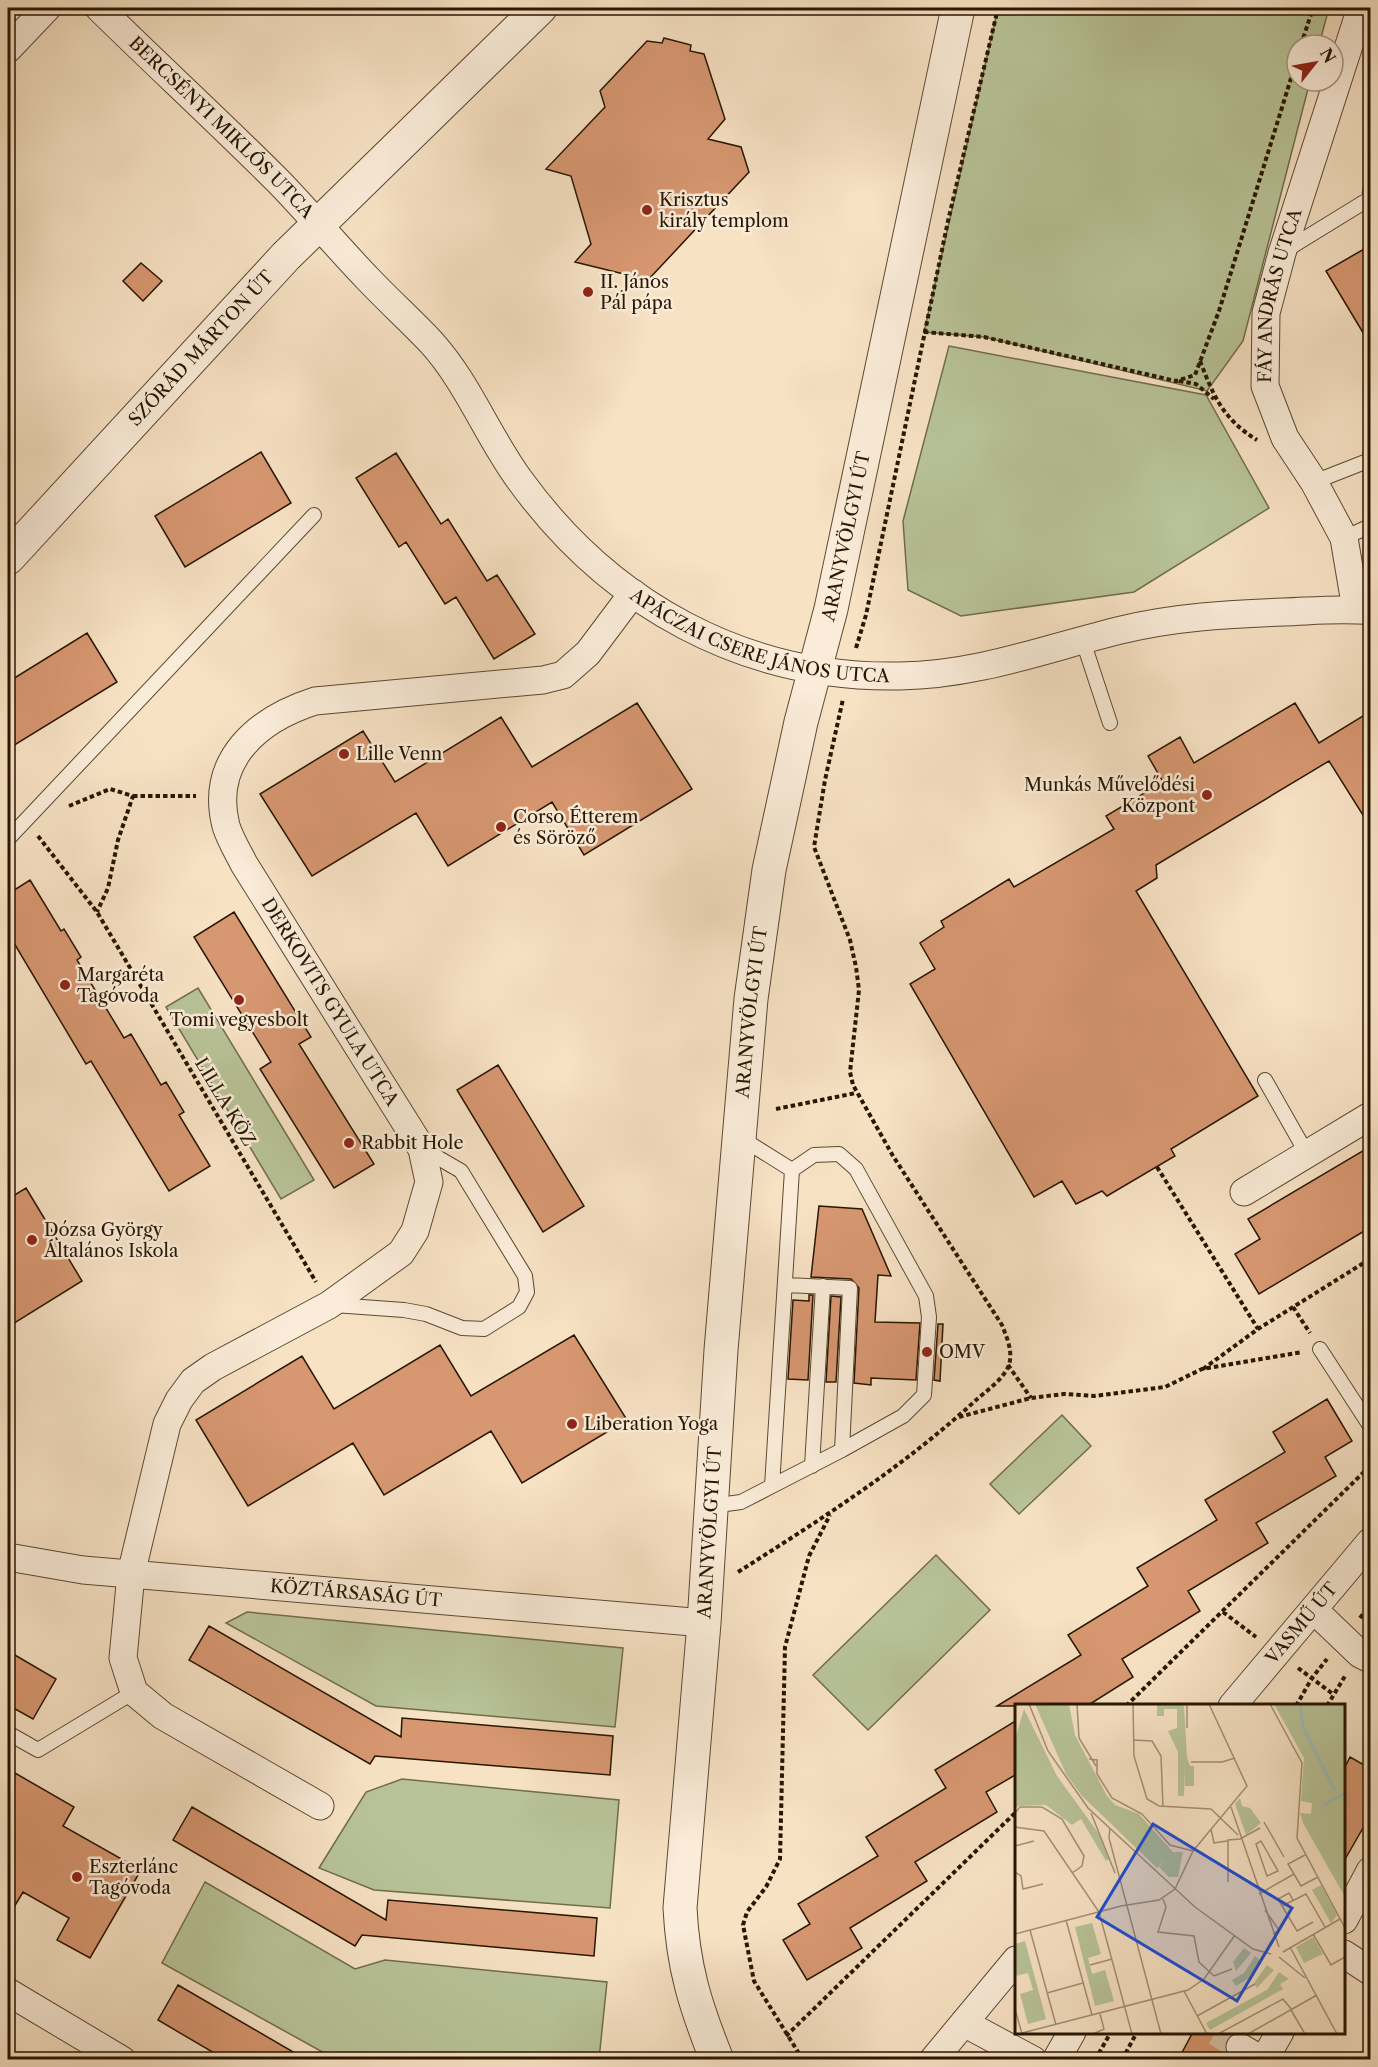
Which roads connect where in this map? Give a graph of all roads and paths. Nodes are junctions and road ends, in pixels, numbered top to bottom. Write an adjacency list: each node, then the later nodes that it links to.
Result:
1 (47, 8): 10 (street)
2 (99, 8): 14 (street, BERCSÉNYI MIKLÓS UTCA)
3 (516, 8): 12 (street, SZÓRÁD MÁRTON ÚT)
4 (540, 8): 12 (street, SZÓRÁD MÁRTON ÚT)
5 (958, 8): 30 (street, ARANYVÖLGYI ÚT)
6 (998, 8): 16 (path)
7 (1313, 8): 9 (path)
8 (1361, 8): 15 (street, FÁY ANDRÁS UTCA)
9 (1305, 33)
10 (8, 49)
11 (1287, 93): 17 (path)
12 (401, 144): 14 (street, SZÓRÁD MÁRTON ÚT)
13 (1371, 192): 15 (lane)
14 (318, 224): 26 (street, SZÓRÁD MÁRTON ÚT); 27 (street, APÁCZAI CSERE JÁNOS UTCA)
15 (1282, 253): 22 (street, FÁY ANDRÁS UTCA)
16 (924, 332): 18 (path); 31 (path)
17 (1200, 361): 18 (path); 19 (path)
18 (1176, 381): 19 (path)
19 (1214, 400): 20 (path)
20 (1257, 441)
21 (1371, 460): 22 (lane)
22 (1314, 482): 25 (street, FÁY ANDRÁS UTCA)
23 (314, 515): 35 (lane)
24 (1371, 526): 25 (lane)
25 (1344, 538): 28 (street, FÁY ANDRÁS UTCA)
26 (8, 558)
27 (633, 593): 30 (street, APÁCZAI CSERE JÁNOS UTCA); 34 (street, DERKOVITS GYULA UTCA)
28 (1363, 610): 29 (street, APÁCZAI CSERE JÁNOS UTCA)
29 (1083, 641): 31 (street, APÁCZAI CSERE JÁNOS UTCA); 32 (lane)
30 (815, 670): 31 (street, APÁCZAI CSERE JÁNOS UTCA); 42 (street, ARANYVÖLGYI ÚT)
31 (849, 673): 39 (path)
32 (1110, 723)
33 (134, 796): 34 (path); 35 (path); 37 (path)
34 (224, 797): 43 (street, DERKOVITS GYULA UTCA)
35 (26, 820): 36 (lane); 37 (path, LILLA KÖZ)
36 (8, 839)
37 (97, 912): 51 (path, LILLA KÖZ)
38 (1264, 1080): 44 (lane)
39 (856, 1094): 40 (path); 55 (path)
40 (776, 1109)
41 (1371, 1116): 44 (street)
42 (741, 1138): 46 (lane); 64 (street, ARANYVÖLGYI ÚT)
43 (422, 1149): 51 (street, DERKOVITS GYULA UTCA); 51 (lane)
44 (1307, 1154): 47 (street)
45 (1157, 1167): 53 (path)
46 (792, 1170): 49 (lane); 60 (lane)
47 (1244, 1192)
48 (1371, 1259): 52 (path)
49 (786, 1285): 50 (lane); 63 (lane)
50 (823, 1286): 60 (lane); 61 (lane)
51 (329, 1305): 68 (street, DERKOVITS GYULA UTCA)
52 (1293, 1307): 53 (path); 54 (path)
53 (1258, 1329): 56 (path)
54 (1320, 1349): 56 (path); 59 (lane)
55 (1008, 1365): 57 (path); 58 (path)
56 (1202, 1369): 57 (path)
57 (1031, 1398): 58 (path)
58 (958, 1417): 65 (path)
59 (1371, 1426)
60 (842, 1450): 61 (lane)
61 (812, 1466): 63 (lane)
62 (1371, 1466): 74 (path)
63 (772, 1486): 64 (lane)
64 (711, 1506): 71 (street, ARANYVÖLGYI ÚT)
65 (831, 1514): 69 (path); 90 (path)
66 (1371, 1542): 70 (street, VASMŰ ÚT)
67 (8, 1557): 68 (street, KÖZTÁRSASÁG ÚT)
68 (131, 1574): 71 (street, KÖZTÁRSASÁG ÚT); 73 (street, DERKOVITS GYULA UTCA)
69 (731, 1576)
70 (1314, 1610): 72 (street); 75 (street, VASMŰ ÚT)
71 (704, 1623): 91 (street, ARANYVÖLGYI ÚT)
72 (1371, 1659)
73 (134, 1692): 76 (lane); 77 (street)
74 (1128, 1704)
75 (1234, 1704)
76 (8, 1733)
77 (320, 1806)
78 (1015, 1814): 90 (path)
79 (1371, 1871): 80 (street)
80 (1345, 1918)
81 (1345, 1955): 83 (street)
82 (1015, 1962): 85 (street)
83 (1371, 1971)
84 (8, 1992): 93 (street)
85 (964, 2023): 96 (street); 97 (street); 98 (street)
86 (1071, 2034): 99 (street)
87 (1110, 2034): 100 (path)
88 (1136, 2034): 101 (path)
89 (1278, 2034): 92 (street)
90 (786, 2036): 95 (path)
91 (711, 2046): 94 (street, ARANYVÖLGYI ÚT)
92 (1255, 2055)
93 (122, 2060)
94 (730, 2060)
95 (802, 2060)
96 (920, 2060)
97 (933, 2060)
98 (1033, 2060)
99 (1056, 2060)
100 (1095, 2060)
101 (1122, 2060)

